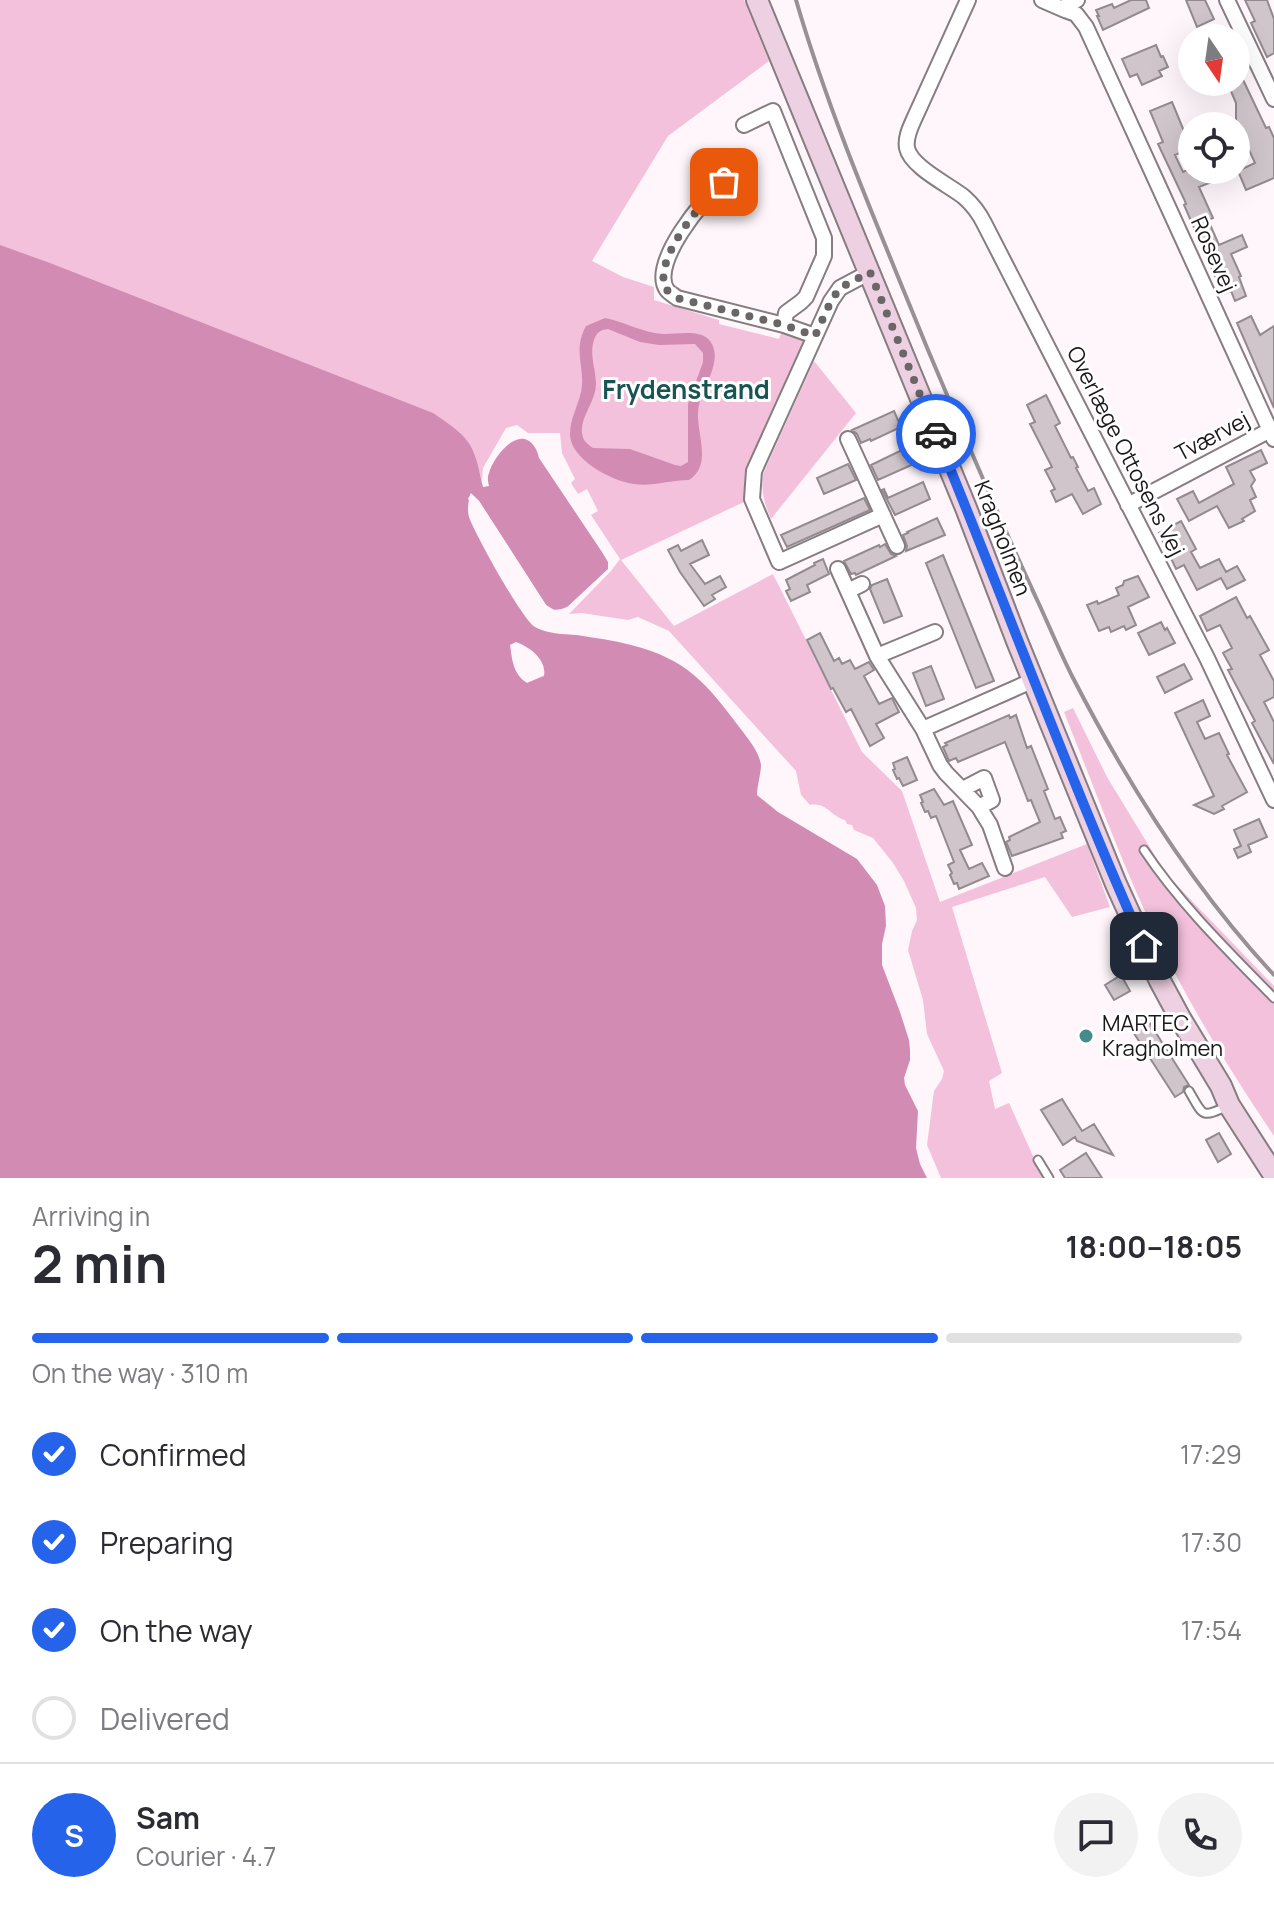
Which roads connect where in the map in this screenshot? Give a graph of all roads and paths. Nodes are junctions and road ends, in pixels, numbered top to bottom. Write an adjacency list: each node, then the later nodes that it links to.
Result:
1 (757, 0): 10 (street, Kragholmen)
2 (968, 0): 17 (street, Overlæge Ottosens Vej)
3 (1042, 0): 6 (street)
4 (1077, 0): 6 (street)
5 (1227, 0): 7 (street)
6 (1065, 10): 13 (street, Rosevej)
7 (1274, 99)
8 (744, 125): 11 (street)
9 (724, 182): 11 (street)
10 (870, 272): 12 (street); 25 (street, Kragholmen)
11 (784, 325): 12 (street)
12 (815, 336): 18 (street)
13 (1273, 433): 17 (street, Tværvej)
14 (848, 439): 16 (street)
15 (871, 448): 16 (street)
16 (855, 455): 18 (street)
17 (1128, 505): 28 (street, Overlæge Ottosens Vej)
18 (883, 515): 19 (street)
19 (897, 546)
20 (838, 569): 22 (street)
21 (862, 584): 22 (street)
22 (848, 591): 24 (street)
23 (935, 632): 24 (street)
24 (877, 656): 26 (street)
25 (1034, 680): 26 (street); 34 (street, Kragholmen)
26 (923, 729): 27 (street)
27 (963, 789): 29 (street); 29 (street)
28 (1274, 800)
29 (979, 807): 31 (street)
30 (1144, 850): 32 (lane)
31 (1005, 868)
32 (1274, 998)
33 (1189, 1091): 34 (lane)
34 (1233, 1103): 35 (street, Kragholmen); 37 (street, Kragholmen)
35 (1274, 1154)
36 (1038, 1160): 38 (lane)
37 (1274, 1175)
38 (1049, 1178)

